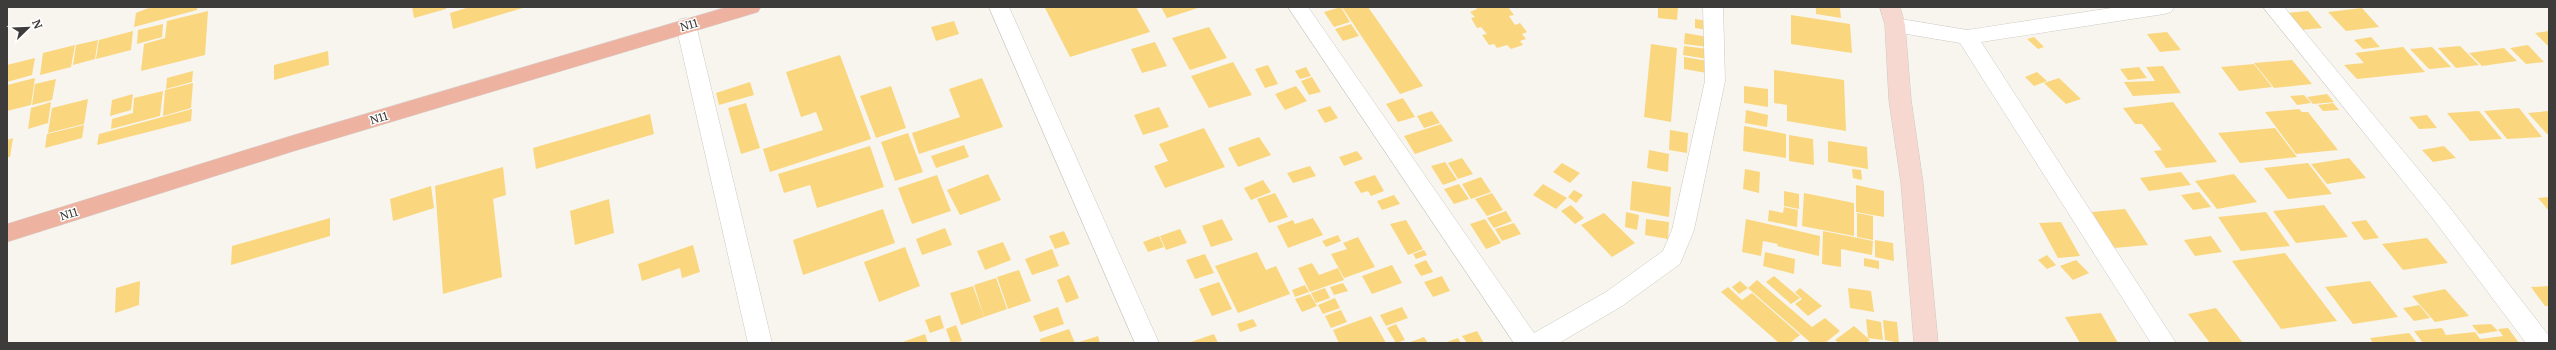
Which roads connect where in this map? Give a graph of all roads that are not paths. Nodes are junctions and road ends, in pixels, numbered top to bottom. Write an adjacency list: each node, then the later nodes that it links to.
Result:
1 (751, 7): 8 (main road, N11)
2 (999, 7): 12 (street)
3 (1298, 7): 13 (street)
4 (1713, 7): 14 (street)
5 (2164, 7): 9 (street)
6 (2273, 7): 17 (street)
7 (1892, 16): 9 (street); 15 (street)
8 (686, 25): 10 (main road, N11); 11 (street)
9 (1967, 37): 16 (street)
10 (7, 233)
11 (760, 343)
12 (1147, 343)
13 (1527, 343)
14 (1538, 343)
15 (1926, 343)
16 (2164, 343)
17 (2540, 343)

